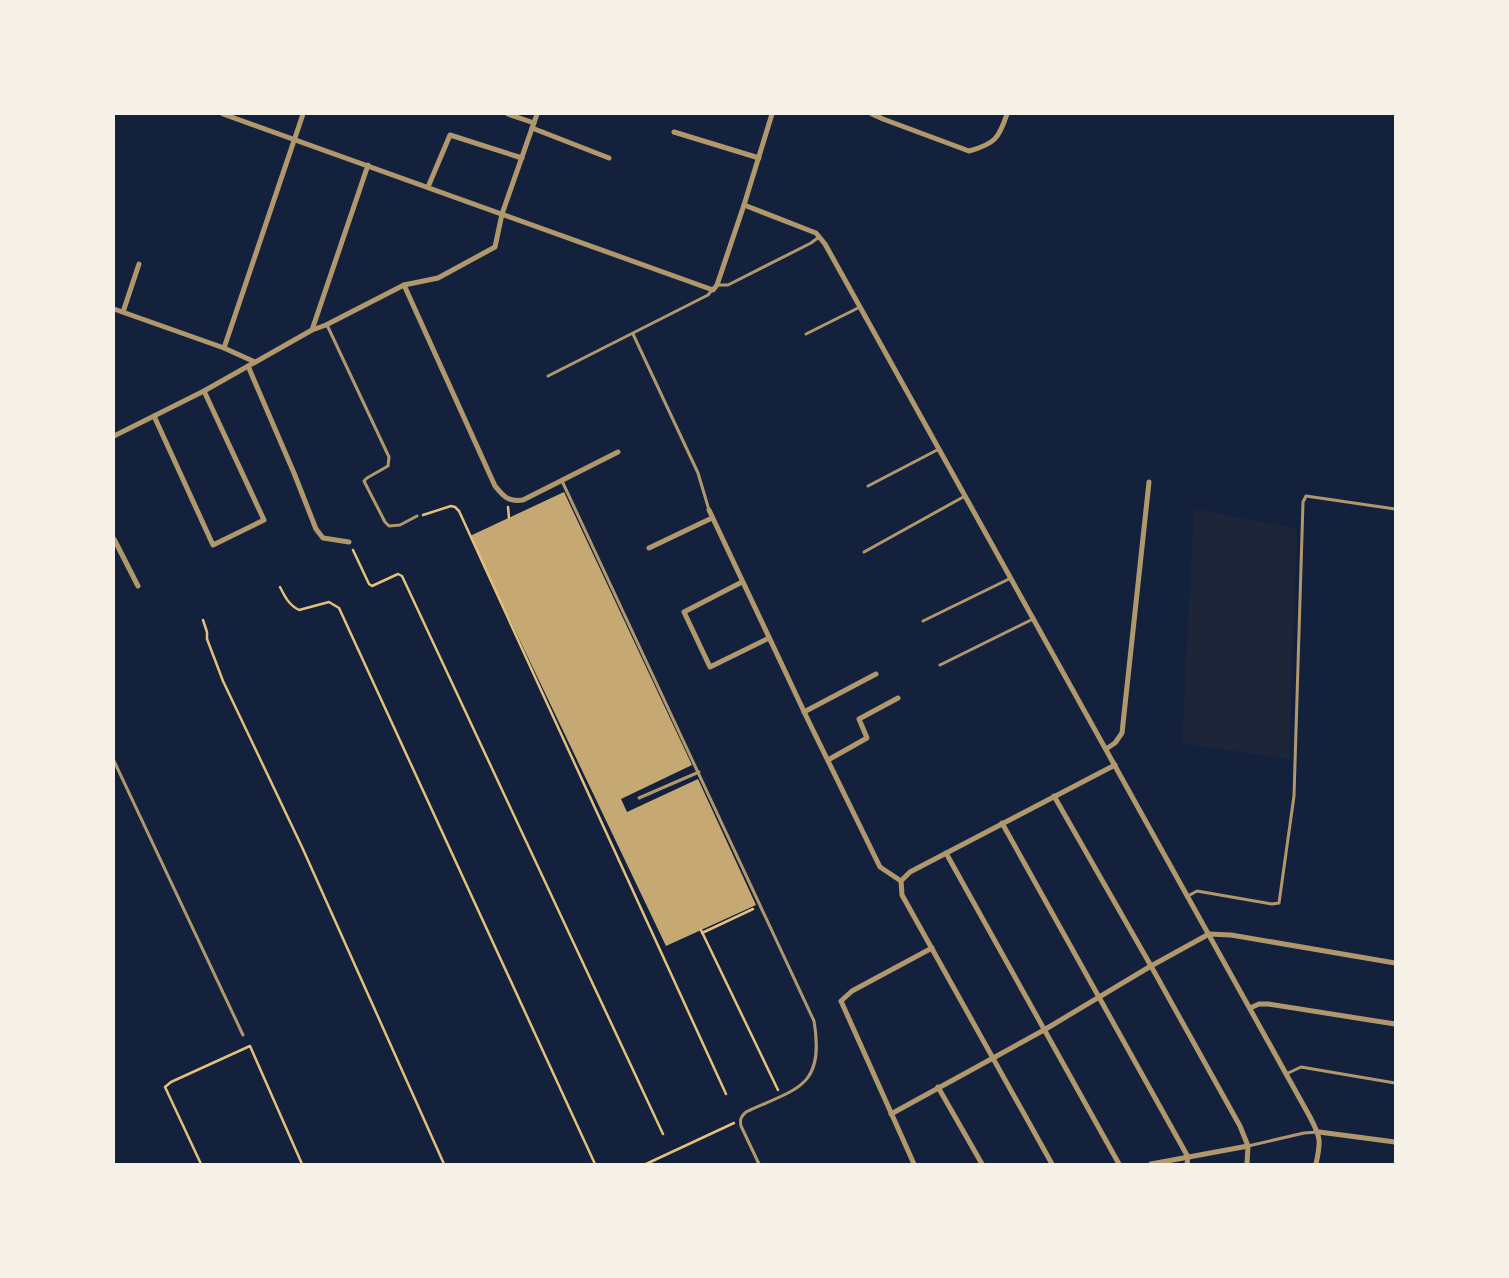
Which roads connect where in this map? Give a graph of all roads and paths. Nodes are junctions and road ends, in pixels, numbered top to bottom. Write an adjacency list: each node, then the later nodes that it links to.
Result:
1 (223, 114): 10 (street)
2 (303, 114): 10 (street)
3 (508, 114): 8 (street)
4 (537, 114): 8 (street)
5 (772, 114): 13 (street)
6 (872, 114): 7 (street)
7 (1006, 114)
8 (533, 125): 11 (street); 12 (street)
9 (674, 132): 13 (street)
10 (294, 139): 14 (street); 29 (street)
11 (522, 158): 15 (street); 17 (street)
12 (608, 158)
13 (759, 158): 16 (street)
14 (368, 165): 15 (street); 26 (street)
15 (428, 186): 17 (street)
16 (744, 205): 18 (street); 21 (street)
17 (502, 214): 20 (street); 21 (street)
18 (820, 237): 21 (lane); 22 (street)
19 (139, 264): 24 (street)
20 (404, 285): 25 (street); 38 (street)
21 (715, 288): 27 (lane)
22 (860, 307): 28 (lane); 36 (street)
23 (114, 310): 24 (street)
24 (122, 312): 29 (street)
25 (326, 325): 26 (street); 44 (lane)
26 (312, 330): 30 (street)
27 (633, 334): 32 (lane); 43 (lane)
28 (806, 334)
29 (224, 348): 30 (street)
30 (256, 362): 31 (street)
31 (248, 366): 33 (street); 47 (street)
32 (548, 376)
33 (204, 391): 34 (street); 34 (street)
34 (154, 416): 35 (street)
35 (114, 436)
36 (939, 448): 40 (lane); 41 (street)
37 (618, 452): 38 (street)
38 (562, 481): 66 (lane)
39 (1149, 482): 62 (street)
40 (868, 486)
41 (966, 496): 49 (lane); 50 (street)
42 (1395, 509): 72 (lane)
43 (709, 510): 45 (street)
44 (417, 516): 87 (path)
45 (712, 518): 48 (street); 51 (street)
46 (114, 539): 52 (street)
47 (349, 542): 92 (path)
48 (649, 548)
49 (864, 552)
50 (1011, 578): 54 (street); 56 (lane)
51 (742, 582): 57 (street); 57 (street)
52 (138, 586)
53 (280, 587): 99 (path)
54 (1034, 618): 58 (lane); 62 (street)
55 (203, 620): 98 (path)
56 (923, 621)
57 (769, 638): 61 (street)
58 (940, 665)
59 (876, 674): 61 (street)
60 (898, 698): 63 (street)
61 (804, 712): 63 (street)
62 (1106, 749): 65 (street)
63 (828, 760): 71 (street)
64 (114, 761): 82 (lane)
65 (1115, 765): 67 (street); 72 (street)
66 (699, 772): 68 (lane); 73 (lane)
67 (1054, 796): 69 (street); 77 (street)
68 (639, 798)
69 (1002, 823): 70 (street); 78 (street)
70 (946, 853): 71 (street); 81 (street)
71 (901, 881): 75 (street)
72 (1188, 896): 74 (street)
73 (761, 905): 88 (lane); 88 (path)
74 (1209, 934): 76 (street); 77 (street); 79 (street)
75 (932, 948): 83 (street); 89 (street)
76 (1395, 963)
77 (1151, 966): 78 (street); 94 (street)
78 (1098, 998): 81 (street); 95 (street)
79 (1250, 1008): 80 (street); 84 (street)
80 (1395, 1024)
81 (1044, 1030): 83 (street); 105 (street)
82 (243, 1035)
83 (992, 1058): 86 (street); 104 (street)
84 (1286, 1074): 85 (lane); 91 (street)
85 (1395, 1083)
86 (938, 1087): 89 (street); 103 (street)
87 (726, 1094)
88 (780, 1096): 90 (lane)
89 (891, 1114): 102 (street)
90 (740, 1121): 100 (path); 101 (lane)
91 (1319, 1132): 93 (street); 94 (lane); 109 (street)
92 (662, 1134)
93 (1395, 1142)
94 (1248, 1146): 95 (street); 108 (street)
95 (1188, 1157): 106 (street); 107 (street)
96 (201, 1164): 97 (path)
97 (302, 1164)
98 (444, 1164)
99 (595, 1164)
100 (646, 1164)
101 (759, 1164)
102 (914, 1164)
103 (982, 1164)
104 (1052, 1164)
105 (1119, 1164)
106 (1150, 1164)
107 (1187, 1164)
108 (1247, 1164)
109 (1316, 1164)

